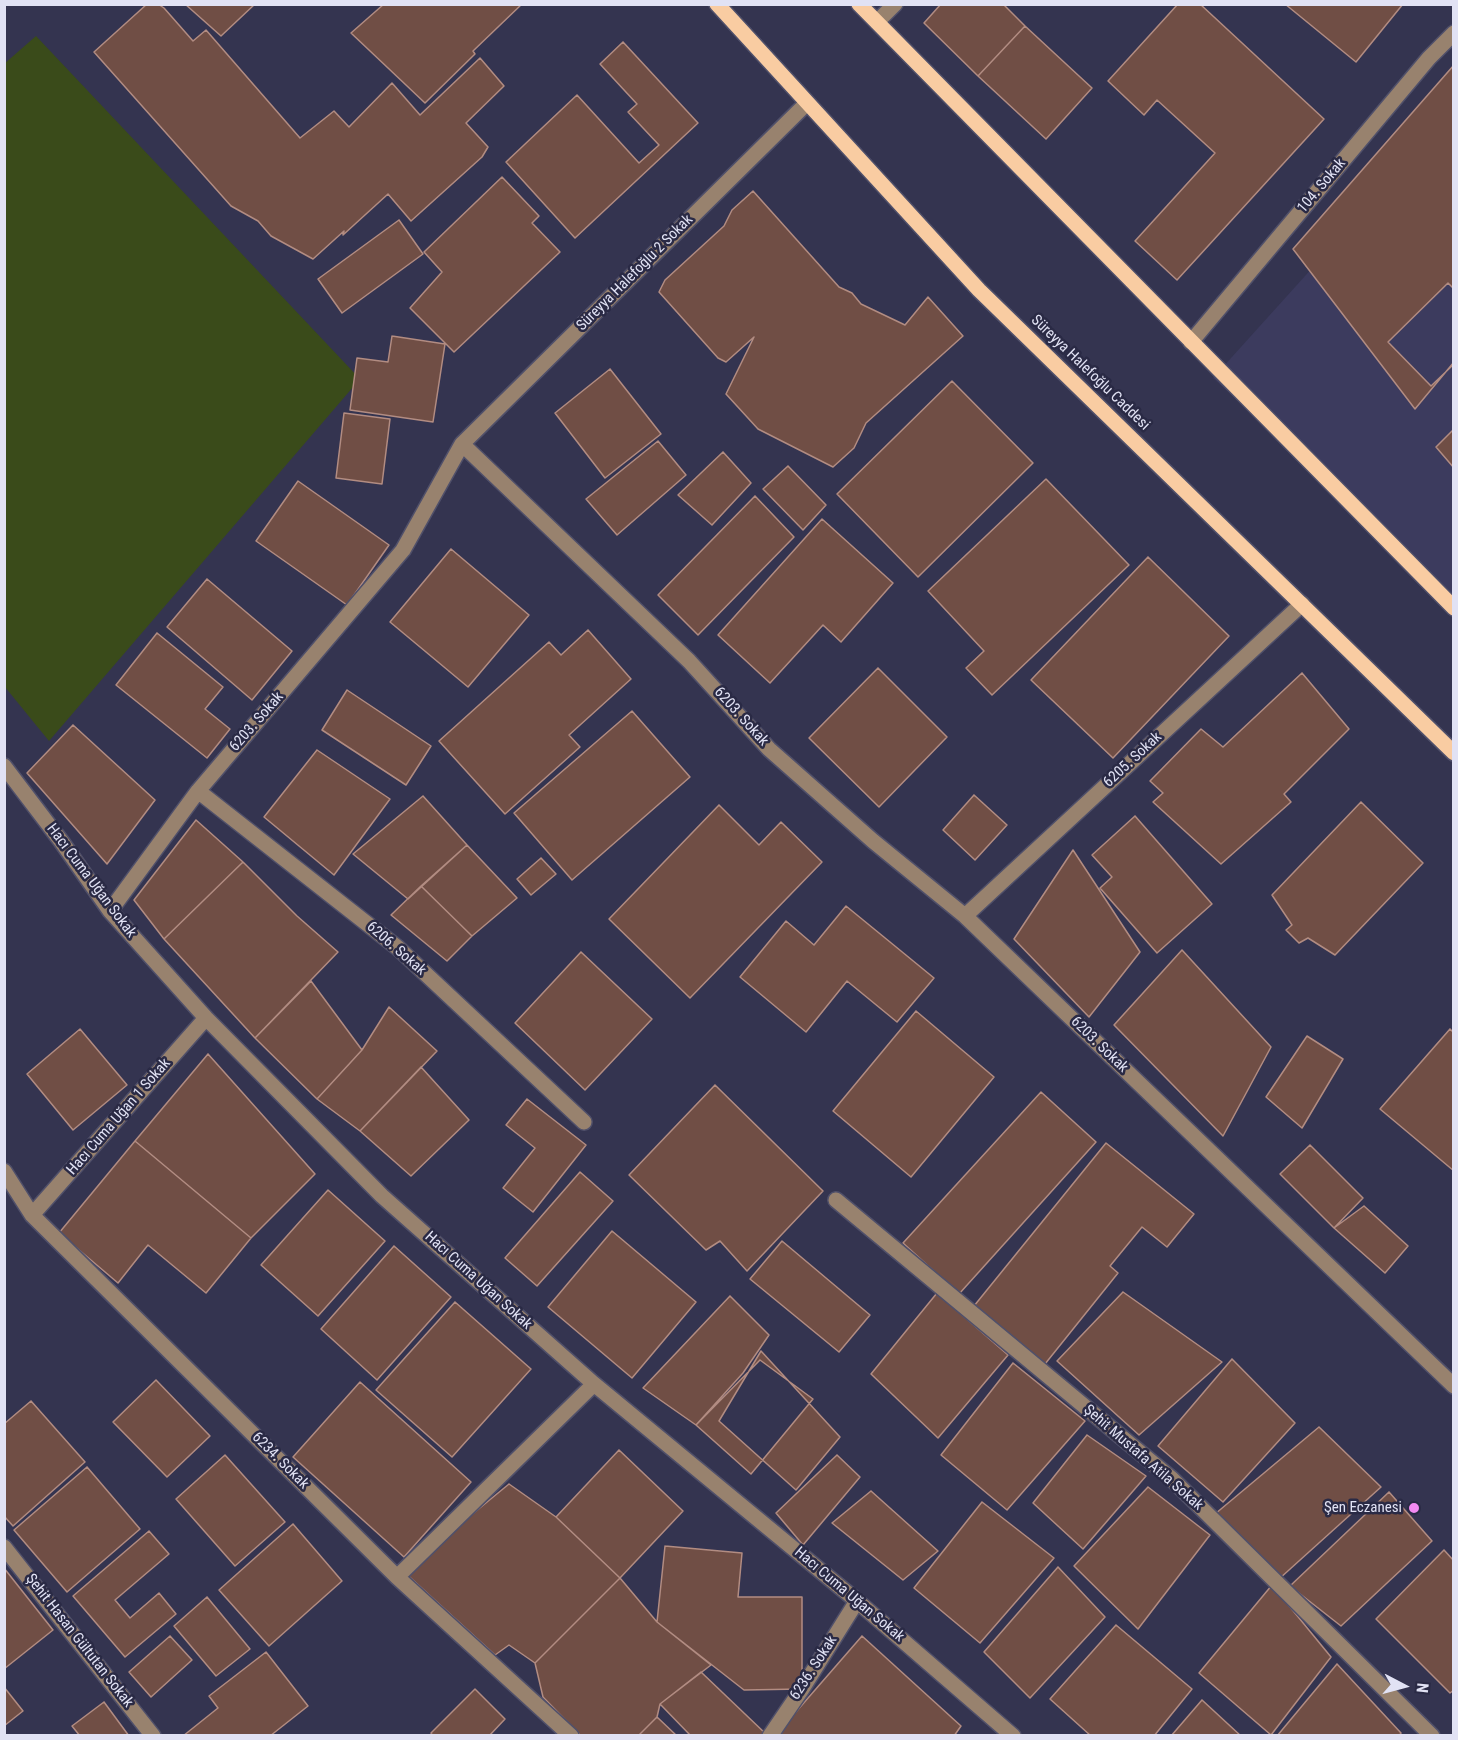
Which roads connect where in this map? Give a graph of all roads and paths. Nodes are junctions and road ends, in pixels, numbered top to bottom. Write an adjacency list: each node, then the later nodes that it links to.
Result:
1 (717, 4): 6 (main road, Süreyya Halefoğlu Caddesi)
2 (859, 4): 4 (main road)
3 (895, 4): 4 (street)
4 (877, 22): 7 (main road)
5 (1454, 33): 7 (street, 104. Sokak)
6 (807, 103): 8 (street, Süreyya Halefoğlu 2 Sokak); 9 (main road, Süreyya Halefoğlu Caddesi)
7 (1191, 342): 10 (main road)
8 (462, 444): 13 (street, 6203. Sokak); 15 (street, 6203. Sokak)
9 (1302, 604): 11 (main road, Süreyya Halefoğlu Caddesi); 15 (street, 6205. Sokak)
10 (1454, 608)
11 (1454, 753)
12 (4, 766): 14 (street, Hacı Cuma Uğan Sokak)
13 (198, 791): 14 (street, 6203. Sokak); 17 (street, 6206. Sokak)
14 (110, 911): 16 (street, Hacı Cuma Uğan Sokak)
15 (964, 916): 22 (street, 6203. Sokak)
16 (206, 1018): 20 (street, Hacı Cuma Uğan 1 Sokak); 21 (street, Hacı Cuma Uğan Sokak)
17 (584, 1122)
18 (4, 1171): 20 (street, 6234. Sokak)
19 (836, 1200): 30 (street, Şehit Mustafa Atila Sokak)
20 (32, 1215): 24 (street, 6234. Sokak)
21 (594, 1384): 24 (street); 25 (street, Hacı Cuma Uğan Sokak)
22 (1454, 1386)
23 (4, 1547): 26 (street, Şehit Hasan Gültutan Sokak)
24 (397, 1577): 27 (street, 6234. Sokak)
25 (857, 1601): 28 (street, 6236. Sokak); 29 (street, Hacı Cuma Uğan Sokak)
26 (153, 1736)
27 (571, 1736)
28 (770, 1736)
29 (1013, 1736)
30 (1432, 1736)

